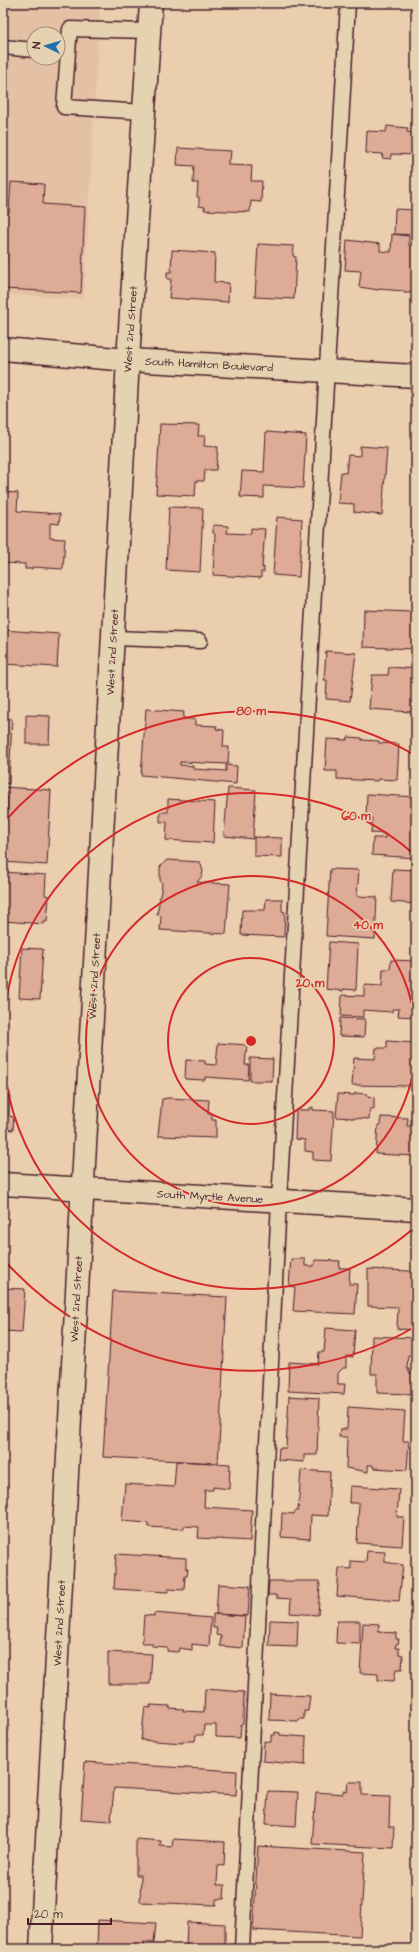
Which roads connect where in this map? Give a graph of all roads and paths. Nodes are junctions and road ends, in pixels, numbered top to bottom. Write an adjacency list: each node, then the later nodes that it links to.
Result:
1 (151, 3): 3 (street, West 2nd Street)
2 (348, 3): 11 (lane)
3 (149, 31): 4 (lane); 8 (street, West 2nd Street)
4 (66, 42)
5 (3, 47): 6 (lane)
6 (26, 49)
7 (63, 66): 8 (lane)
8 (144, 112): 10 (street, West 2nd Street)
9 (3, 349): 10 (street, South Hamilton Boulevard)
10 (128, 360): 11 (street, South Hamilton Boulevard); 13 (street, West 2nd Street)
11 (325, 371): 12 (street, South Hamilton Boulevard); 17 (lane)
12 (416, 376)
13 (113, 638): 14 (lane); 16 (street, West 2nd Street)
14 (200, 641)
15 (3, 1184): 16 (street, South Myrtle Avenue)
16 (82, 1189): 17 (street, South Myrtle Avenue); 19 (street, West 2nd Street)
17 (279, 1201): 18 (street, South Myrtle Avenue); 20 (lane)
18 (416, 1209)
19 (41, 1949)
20 (242, 1949)

